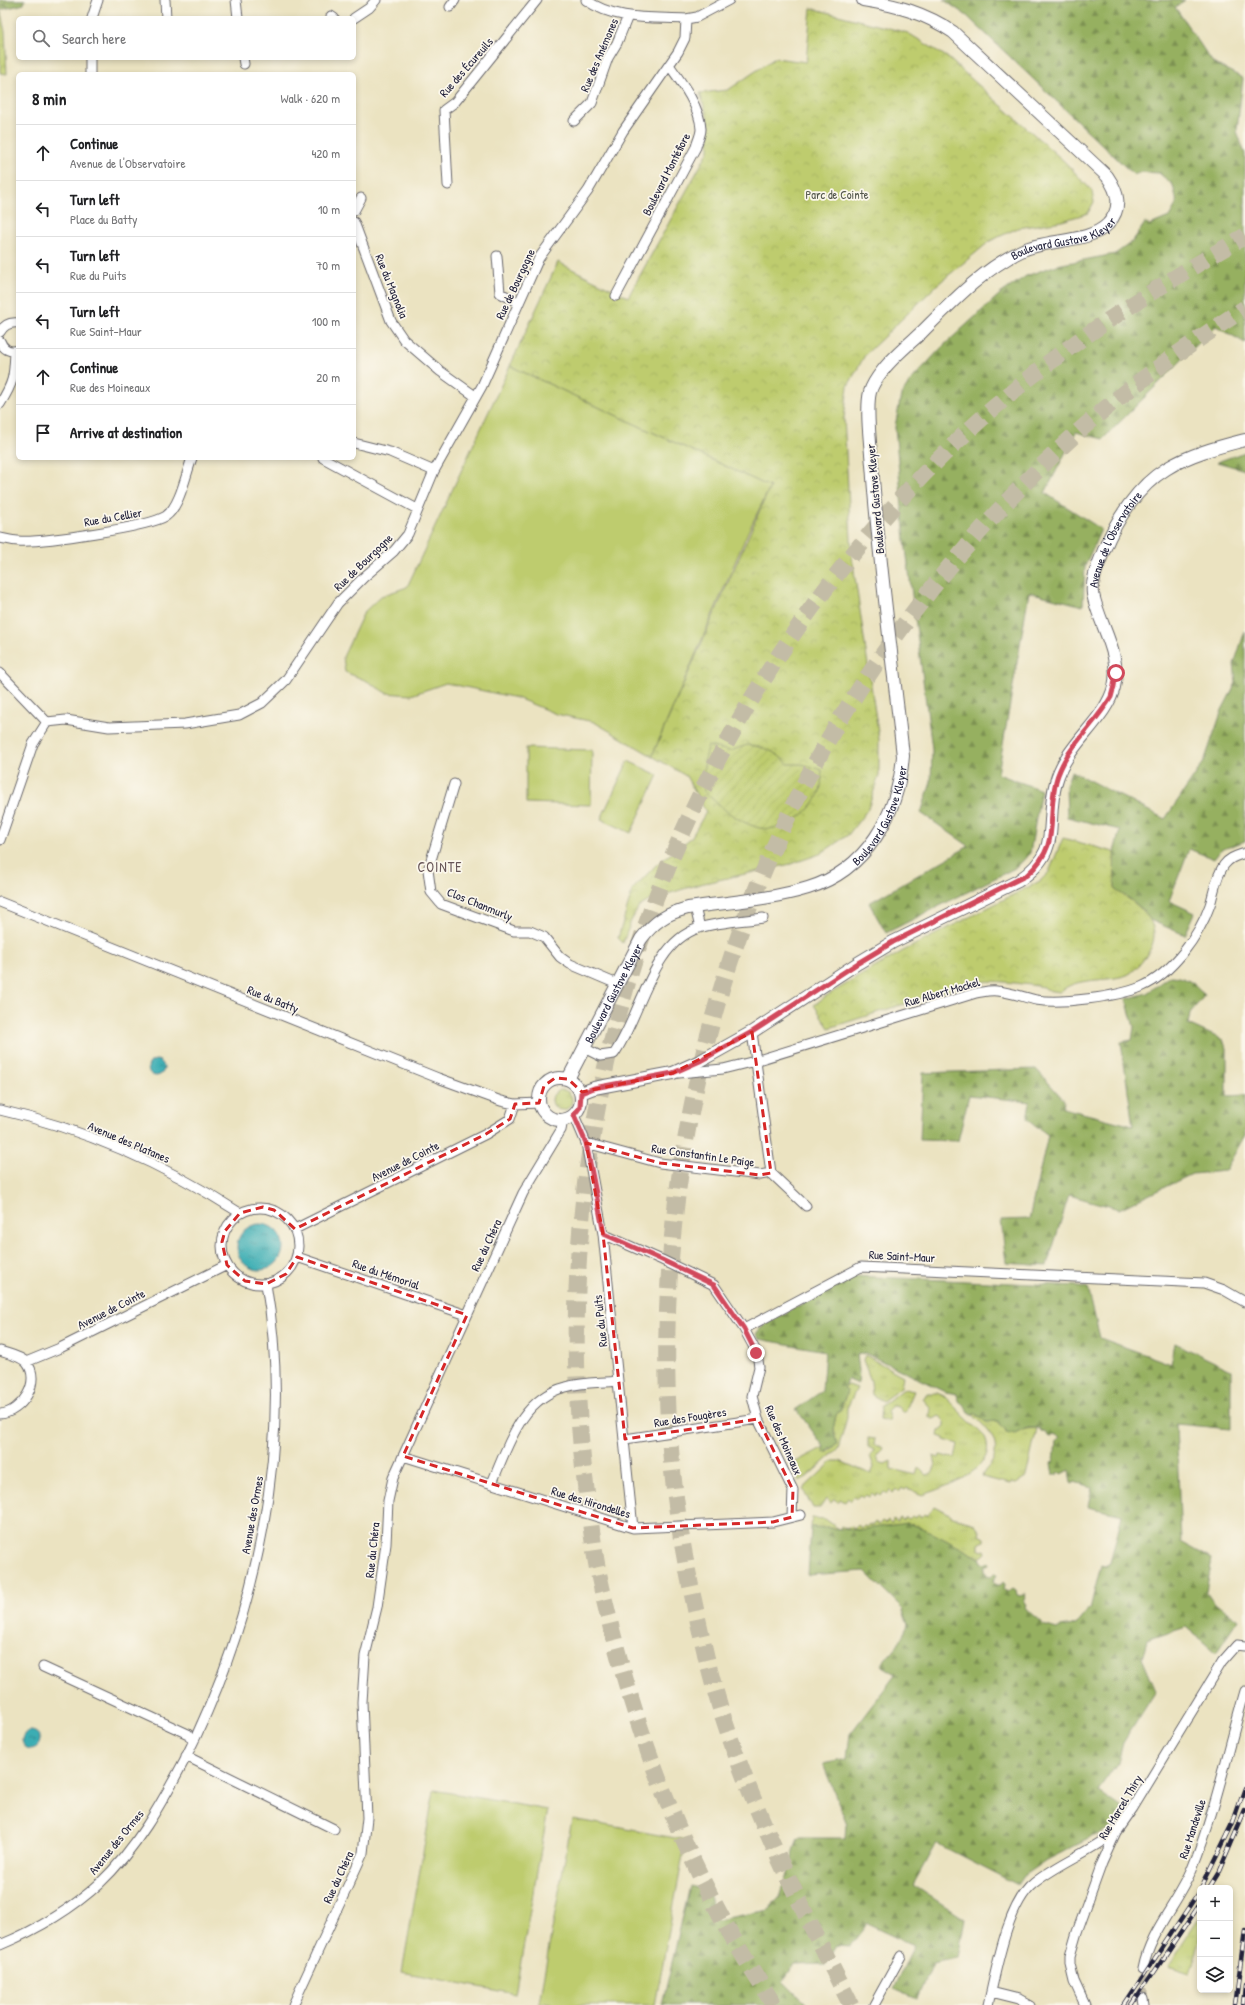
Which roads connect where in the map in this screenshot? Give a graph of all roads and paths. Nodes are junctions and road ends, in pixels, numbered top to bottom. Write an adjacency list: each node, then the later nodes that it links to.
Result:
1 (98, 0): 9 (street)
2 (165, 0): 10 (street)
3 (236, 0): 11 (street)
4 (376, 0): 13 (street)
5 (537, 0): 19 (street, Rue des Écureuils)
6 (586, 0): 12 (street)
7 (729, 0): 14 (street)
8 (863, 0): 48 (street, Boulevard Gustave Kleyer)
9 (93, 16)
10 (166, 16)
11 (238, 16)
12 (628, 16): 14 (street); 20 (street, Rue des Anémones)
13 (356, 17)
14 (686, 19): 16 (street)
15 (90, 60): 17 (street)
16 (669, 65): 26 (street, Boulevard Montéfiore); 27 (street, Rue de Bourgogne)
17 (90, 72)
18 (436, 103): 19 (street)
19 (444, 110): 21 (street, Rue des Écureuils)
20 (574, 121)
21 (448, 185)
22 (361, 198): 23 (street)
23 (356, 207)
24 (356, 227): 33 (street, Rue du Magnolia)
25 (497, 256): 27 (street)
26 (616, 296)
27 (518, 302): 33 (street, Rue de Bourgogne)
28 (16, 323): 29 (street)
29 (0, 332)
30 (0, 341): 31 (street)
31 (16, 351): 32 (street)
32 (16, 378): 34 (street)
33 (475, 396): 39 (street, Rue de Bourgogne)
34 (0, 404)
35 (1245, 440): 52 (street, Avenue de l'Observatoire)
36 (356, 444): 39 (street)
37 (191, 460): 41 (street, Rue du Cellier)
38 (327, 460): 40 (street)
39 (434, 471): 40 (street, Rue de Bourgogne)
40 (417, 509): 43 (street, Rue de Bourgogne)
41 (0, 538)
42 (0, 673): 43 (street)
43 (47, 722): 45 (street)
44 (454, 784): 51 (street, Clos Chanmurly)
45 (0, 840)
46 (1245, 853): 54 (street, Rue Albert Mockel)
47 (0, 902): 59 (street, Rue du Batty)
48 (695, 907): 50 (street); 51 (street, Boulevard Gustave Kleyer)
49 (763, 918): 50 (street)
50 (700, 928): 53 (street)
51 (617, 984): 53 (street, Boulevard Gustave Kleyer)
52 (752, 1032): 54 (street, Rue Constantin Le Paige); 55 (street, Avenue de l'Observatoire)
53 (584, 1048): 56 (street, Boulevard Gustave Kleyer)
54 (754, 1061): 55 (street, Rue Albert Mockel); 63 (street, Rue Constantin Le Paige)
55 (673, 1073): 57 (street, Avenue de l'Observatoire)
56 (568, 1079): 57 (street); 58 (street)
57 (581, 1093): 61 (street)
58 (540, 1103): 59 (street, Rue du Batty); 61 (street)
59 (515, 1104): 66 (street, Avenue de Cointe)
60 (0, 1110): 65 (street, Avenue des Platanes)
61 (568, 1118): 62 (street, Rue du Puits); 72 (street, Rue du Chéra)
62 (586, 1143): 63 (street, Rue Constantin Le Paige); 67 (street, Rue du Puits)
63 (771, 1173): 64 (street)
64 (806, 1206)
65 (240, 1213): 66 (street); 69 (street)
66 (295, 1229): 68 (street)
67 (604, 1234): 73 (street); 76 (street, Rue du Puits)
68 (297, 1257): 70 (street); 72 (street, Rue du Mémorial)
69 (227, 1265): 70 (street); 75 (street, Avenue de Cointe)
70 (266, 1284): 87 (street, Avenue des Ormes)
71 (1245, 1302): 73 (street, Rue Saint-Maur)
72 (467, 1315): 80 (street, Rue du Chéra)
73 (744, 1329): 78 (street, Rue des Moineaux)
74 (0, 1351): 75 (street)
75 (26, 1362): 77 (street)
76 (618, 1381): 79 (street, Rue du Puits); 81 (street)
77 (0, 1414)
78 (758, 1419): 79 (street, Rue des Fougères); 82 (street, Rue des Moineaux)
79 (625, 1439): 83 (street, Rue du Puits)
80 (403, 1456): 81 (street, Rue des Hirondelles); 95 (street, Rue du Chéra)
81 (492, 1484): 83 (street, Rue des Hirondelles)
82 (797, 1516): 83 (street, Rue des Hirondelles)
83 (633, 1528)
84 (1245, 1646): 90 (street, Rue Marcel Thiry)
85 (43, 1667): 87 (street)
86 (1245, 1691): 93 (street, Rue Mandeville)
87 (193, 1741): 88 (street, Avenue des Ormes)
88 (186, 1756): 89 (street); 91 (street, Avenue des Ormes)
89 (334, 1829)
90 (1116, 1832): 94 (street); 99 (street, Rue Marcel Thiry)
91 (0, 1945)
92 (901, 1956): 96 (street)
93 (1143, 1968)
94 (991, 1992): 97 (street); 98 (street)
95 (294, 2005)
96 (874, 2005)
97 (988, 2005)
98 (1030, 2005)
99 (1085, 2005)

